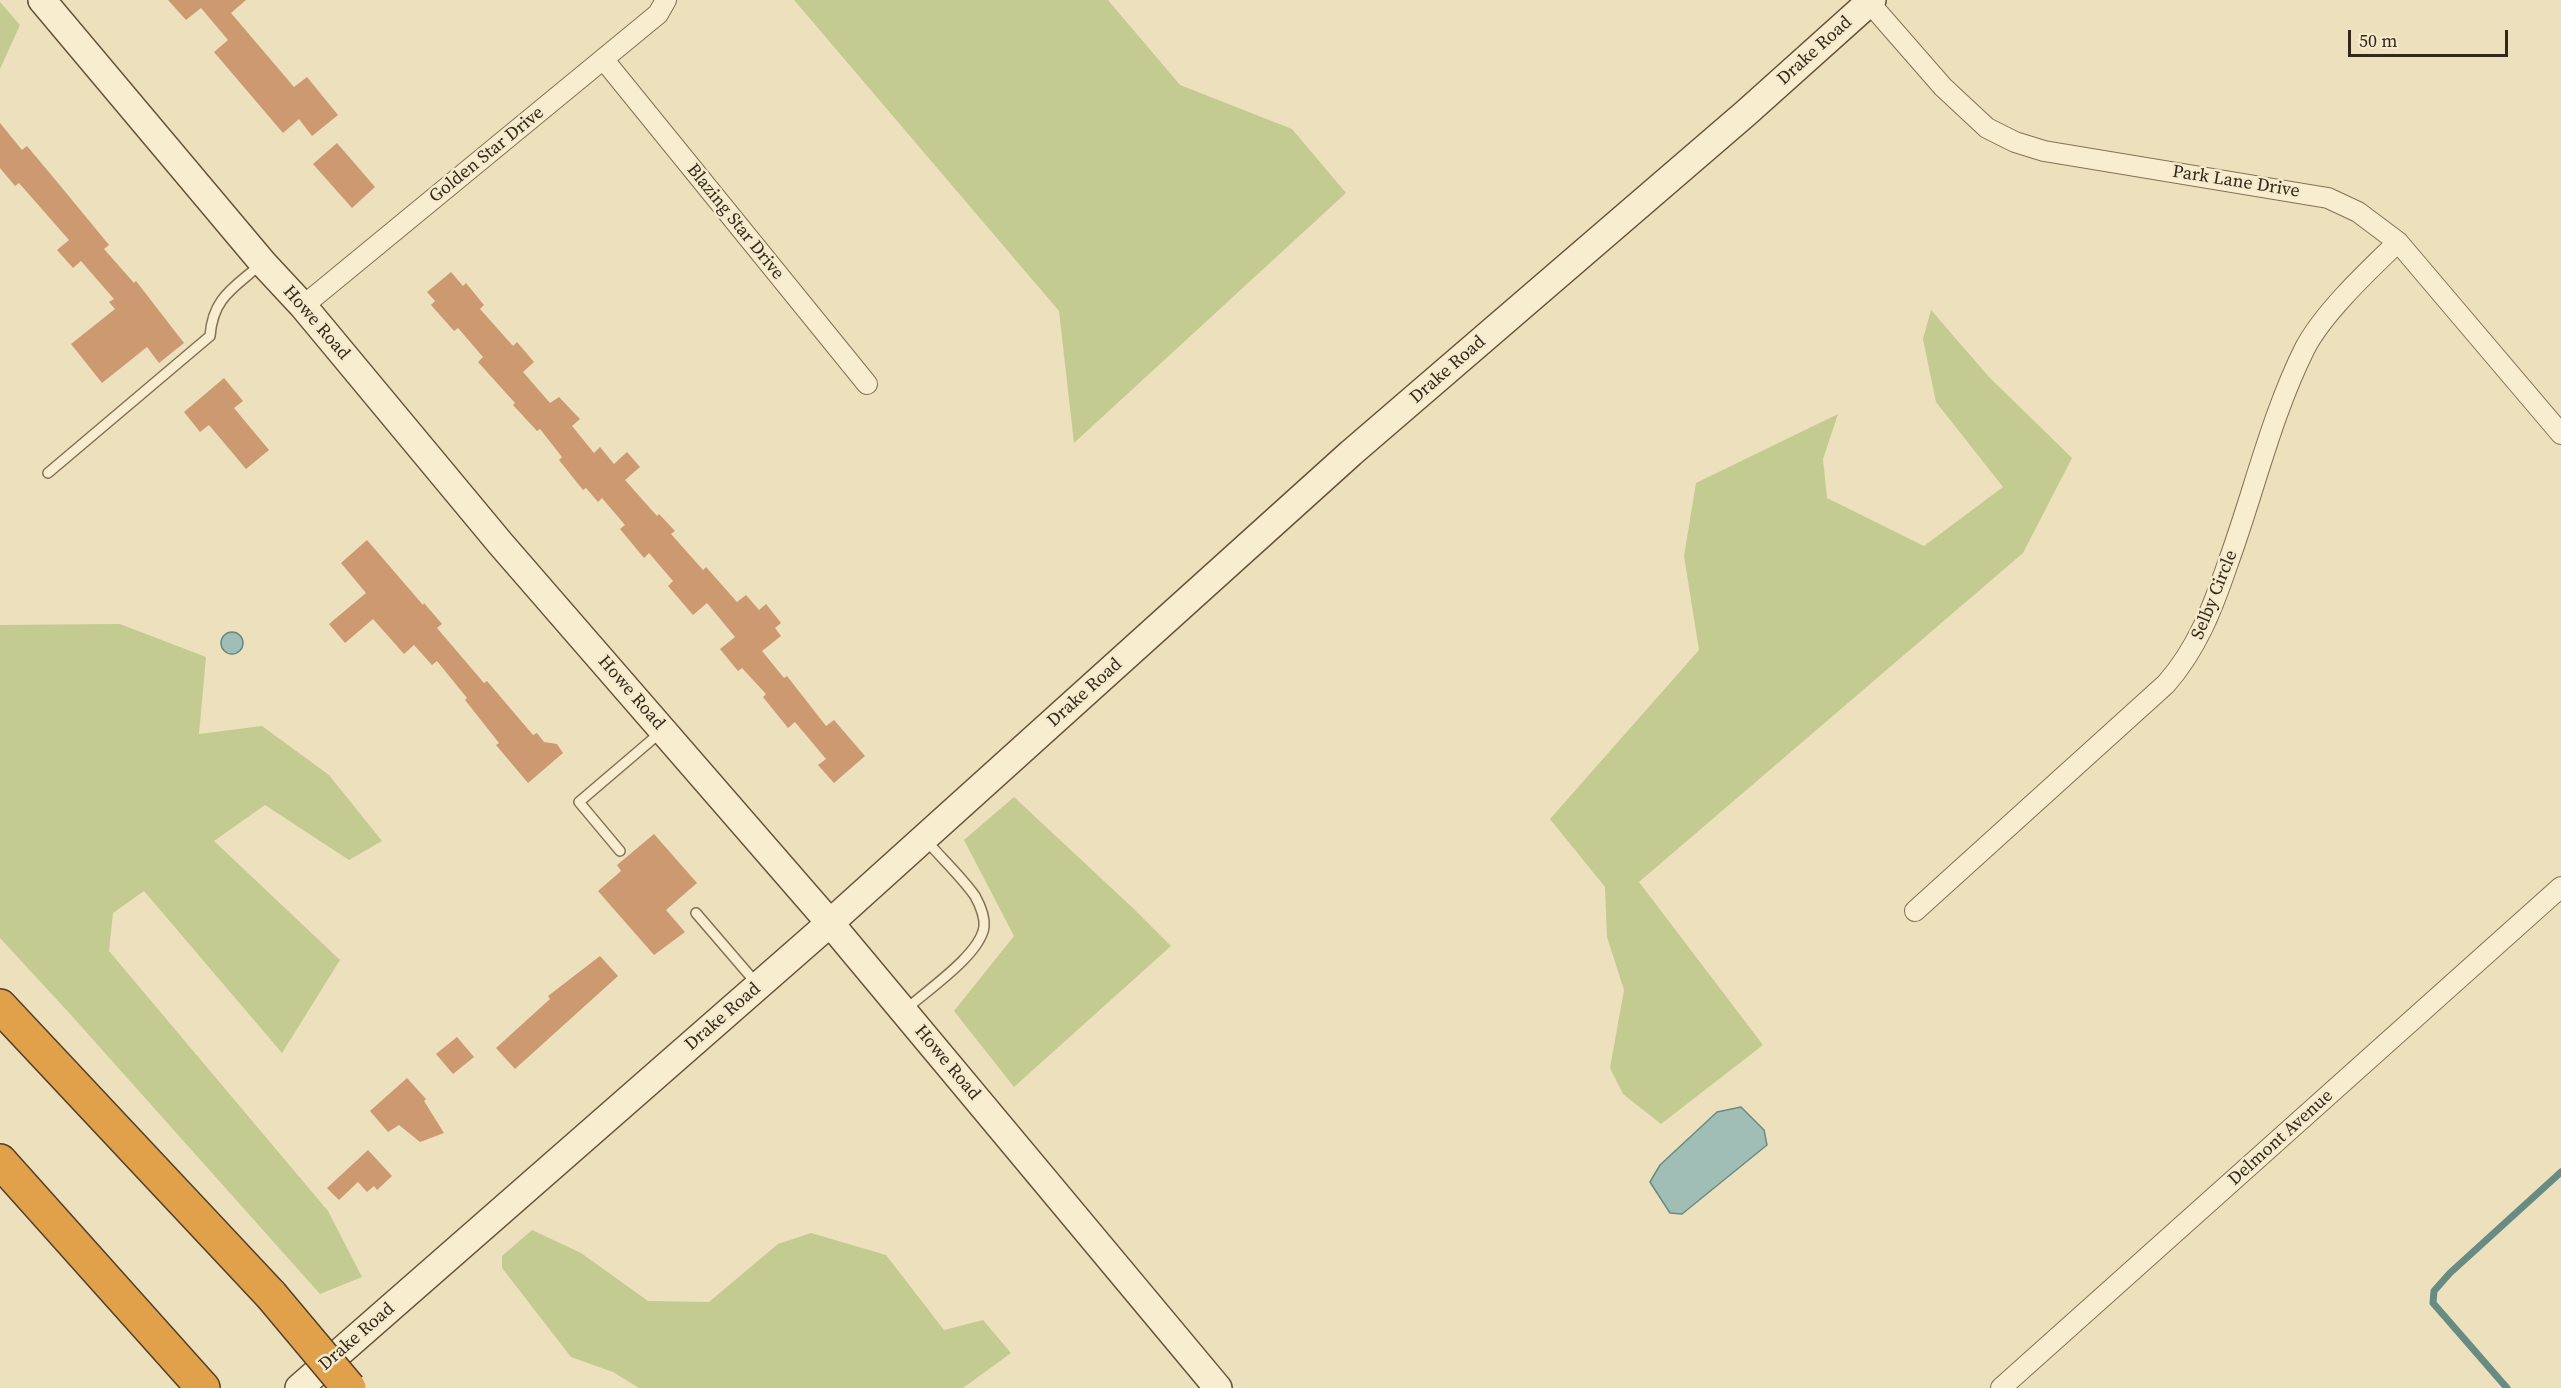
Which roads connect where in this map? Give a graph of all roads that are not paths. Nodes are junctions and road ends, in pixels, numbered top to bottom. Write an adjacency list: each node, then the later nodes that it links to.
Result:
1 (42, 0): 6 (street, Howe Road)
2 (666, 0): 4 (street, Golden Star Drive)
3 (1870, 1): 5 (street, Park Lane Drive); 12 (street, Drake Road)
4 (604, 60): 7 (street, Golden Star Drive); 8 (street, Blazing Star Drive)
5 (2398, 242): 9 (street, Park Lane Drive); 15 (street, Selby Circle)
6 (263, 262): 7 (street, Howe Road); 10 (lane)
7 (303, 306): 11 (street, Howe Road)
8 (867, 384)
9 (2561, 435)
10 (48, 473)
11 (663, 731): 13 (lane); 17 (street, Howe Road)
12 (924, 838): 17 (street, Drake Road); 20 (lane)
13 (620, 851)
14 (2561, 888): 26 (street, Delmont Avenue)
15 (1915, 911)
16 (696, 913): 18 (lane)
17 (830, 923): 18 (street, Drake Road); 20 (street, Howe Road)
18 (759, 986): 23 (street, Drake Road)
19 (0, 1006): 24 (highway, bridge)
20 (903, 1011): 25 (street, Howe Road)
21 (0, 1161): 22 (highway)
22 (196, 1380)
23 (299, 1388)
24 (349, 1388)
25 (1218, 1388)
26 (2001, 1388)

